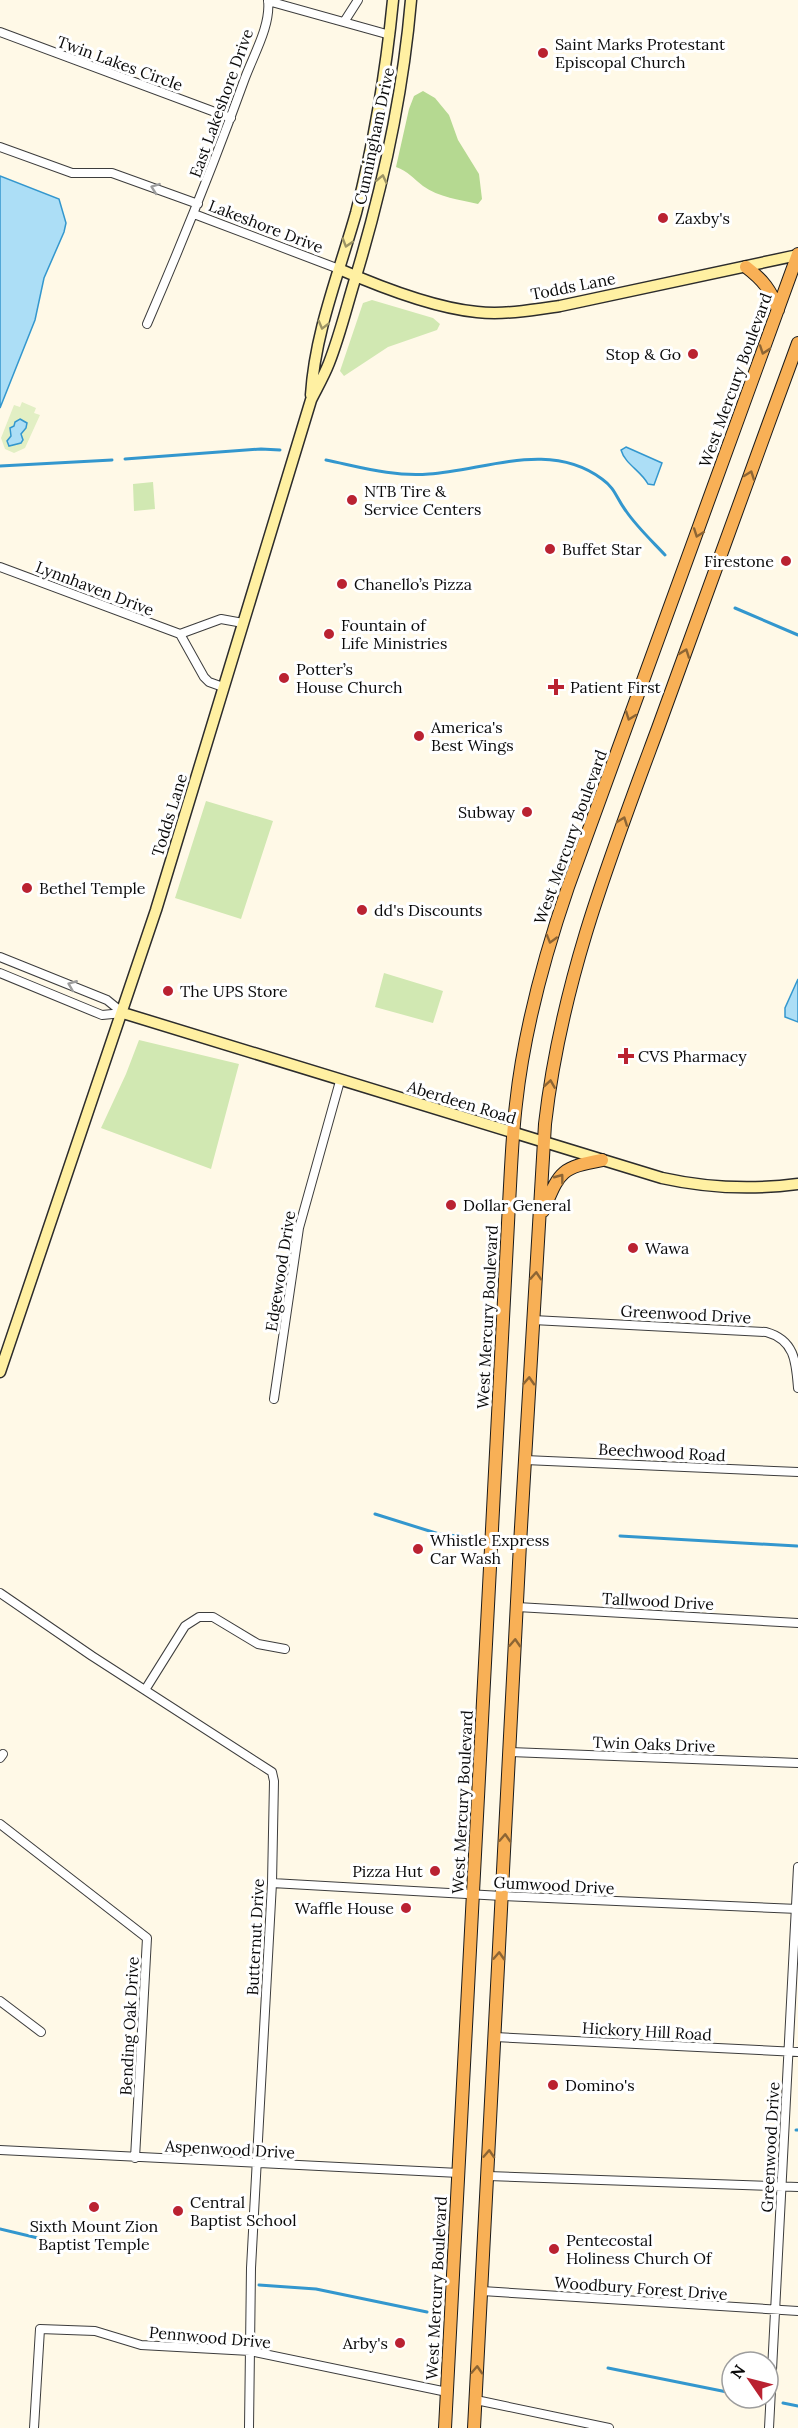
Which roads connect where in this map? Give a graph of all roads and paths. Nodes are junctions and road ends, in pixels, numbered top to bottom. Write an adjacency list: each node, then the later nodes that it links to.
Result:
1 (358, 0): 5 (street)
2 (393, 0): 7 (main road, Cunningham Drive)
3 (411, 0): 15 (main road, Cunningham Drive, one-way to 3)
4 (268, 1): 5 (street); 8 (street, East Lakeshore Drive)
5 (344, 22): 7 (street)
6 (0, 32): 8 (street, Twin Lakes Circle)
7 (390, 35): 14 (main road, Cunningham Drive, one-way to 14)
8 (231, 118): 10 (street, East Lakeshore Drive)
9 (0, 147): 10 (street, one-way to 9)
10 (198, 204): 11 (street, East Lakeshore Drive)
11 (194, 214): 14 (street, Lakeshore Drive); 17 (street, Lakeshore Drive)
12 (798, 255): 13 (main road, Todds Lane); 16 (highway, West Mercury Boulevard)
13 (746, 267): 15 (main road, Todds Lane); 16 (highway)
14 (339, 269): 15 (main road, Todds Lane); 19 (main road, Todds Lane, one-way to 19)
15 (356, 276): 19 (main road, Todds Lane)
16 (778, 310): 28 (highway, West Mercury Boulevard, one-way to 28)
17 (147, 324)
18 (798, 343): 29 (highway, one-way to 18)
19 (310, 400): 21 (main road, Todds Lane)
20 (0, 567): 22 (street, Lynnhaven Drive)
21 (243, 623): 22 (street); 23 (main road, Todds Lane)
22 (180, 634): 23 (street)
23 (223, 687): 26 (main road, Todds Lane)
24 (0, 957): 26 (street, one-way to 24)
25 (0, 973): 26 (street)
26 (123, 1013): 27 (main road, Aberdeen Road); 34 (main road, Todds Lane)
27 (340, 1081): 28 (main road, Aberdeen Road); 36 (street, Edgewood Drive)
28 (514, 1133): 29 (main road, Aberdeen Road); 49 (highway, West Mercury Boulevard)
29 (544, 1142): 30 (main road, Aberdeen Road); 32 (highway)
30 (602, 1160): 31 (main road, Aberdeen Road); 32 (highway, one-way to 30)
31 (798, 1184)
32 (539, 1220): 33 (highway, one-way to 32)
33 (533, 1320): 35 (street, Greenwood Drive); 37 (highway, one-way to 33)
34 (0, 1372)
35 (798, 1388)
36 (274, 1399)
37 (525, 1460): 38 (street, Beechwood Road); 40 (highway)
38 (798, 1472)
39 (0, 1593): 43 (street, Butternut Drive)
40 (517, 1607): 41 (street, Tallwood Drive); 44 (highway, one-way to 40)
41 (798, 1623)
42 (285, 1650): 43 (street)
43 (145, 1690): 48 (street, Butternut Drive)
44 (510, 1752): 45 (street, Twin Oaks Drive); 50 (highway, one-way to 44)
45 (798, 1763)
46 (0, 1824): 58 (street, Bending Oak Drive)
47 (798, 1867): 51 (street, Greenwood Drive)
48 (272, 1883): 49 (street, Gumwood Drive); 59 (street, Butternut Drive)
49 (473, 1894): 50 (street, Gumwood Drive); 60 (highway, West Mercury Boulevard)
50 (502, 1896): 51 (street, Gumwood Drive); 54 (highway, one-way to 50)
51 (797, 1909): 55 (street, Greenwood Drive)
52 (0, 2001): 53 (street)
53 (40, 2032)
54 (495, 2037): 55 (street, Hickory Hill Road); 61 (highway, one-way to 54)
55 (788, 2051): 56 (street, Hickory Hill Road); 62 (street, Greenwood Drive)
56 (798, 2052)
57 (0, 2150): 58 (street, Aspenwood Drive)
58 (135, 2158): 59 (street, Aspenwood Drive)
59 (257, 2163): 60 (street, Aspenwood Drive); 67 (street, Butternut Drive)
60 (459, 2173): 68 (highway, West Mercury Boulevard)
61 (488, 2176): 62 (street); 64 (highway)
62 (782, 2186): 63 (street); 65 (street, Greenwood Drive)
63 (798, 2187)
64 (482, 2291): 65 (street, Woodbury Forest Drive); 69 (highway, one-way to 64)
65 (775, 2310): 66 (street, Woodbury Forest Drive); 75 (street, Greenwood Drive)
66 (798, 2311)
67 (250, 2351): 68 (street, Pennwood Drive); 70 (street, Pennwood Drive); 71 (street, Butternut Drive)
68 (447, 2392): 72 (highway, West Mercury Boulevard)
69 (476, 2400): 73 (highway); 74 (street)
70 (34, 2428)
71 (249, 2428)
72 (446, 2428)
73 (474, 2428)
74 (609, 2428)
75 (769, 2428)

